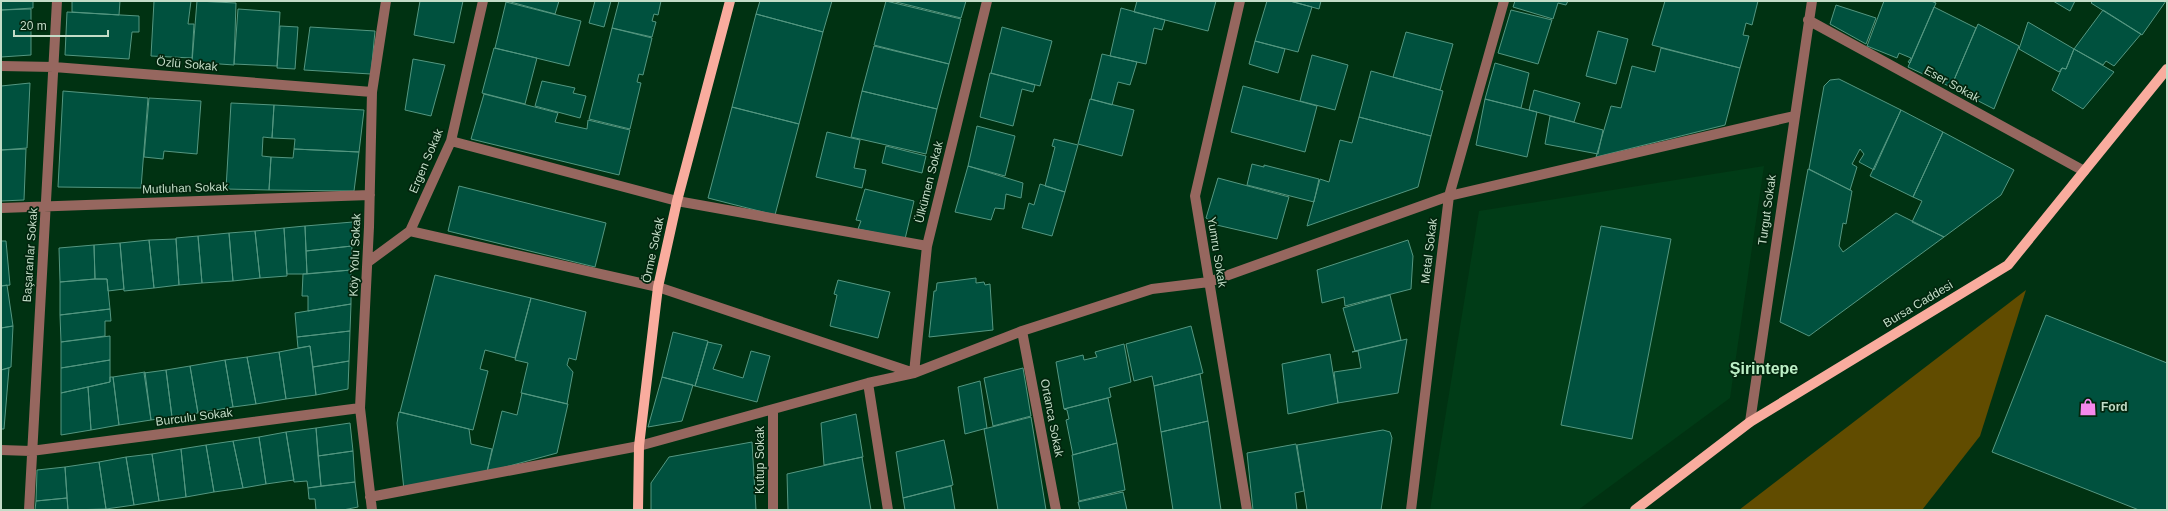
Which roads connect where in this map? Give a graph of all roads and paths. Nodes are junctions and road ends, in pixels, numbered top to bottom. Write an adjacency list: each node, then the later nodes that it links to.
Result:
1 (56, 1): 11 (street, Başaranlar Sokak)
2 (386, 1): 13 (street, Köy Yolu Sokak)
3 (482, 1): 15 (street, Ergen Sokak)
4 (730, 1): 19 (main road, Örme Sokak)
5 (987, 1): 23 (street, Ülkümen Sokak)
6 (1240, 1): 25 (street, Yumru Sokak)
7 (1504, 1): 18 (street, Metal Sokak)
8 (1812, 1): 9 (street, Turgut Sokak)
9 (1808, 20): 14 (street, Turgut Sokak); 16 (street, Eser Sokak)
10 (1, 66): 11 (street, Özlü Sokak)
11 (54, 67): 13 (street, Özlü Sokak); 20 (street, Başaranlar Sokak)
12 (2167, 69): 16 (main road, Bursa Caddesi)
13 (372, 92): 17 (street, Köy Yolu Sokak)
14 (1794, 116): 18 (street); 32 (street, Turgut Sokak)
15 (451, 141): 19 (street); 22 (street, Ergen Sokak)
16 (2084, 171): 32 (main road, Bursa Caddesi)
17 (370, 195): 20 (street, Mutluhan Sokak); 24 (street, Köy Yolu Sokak)
18 (1449, 196): 25 (street); 44 (street, Metal Sokak)
19 (677, 201): 23 (street); 26 (main road, Örme Sokak)
20 (46, 205): 21 (street, Mutluhan Sokak); 35 (street, Başaranlar Sokak)
21 (1, 208)
22 (410, 231): 24 (street, Ergen Sokak); 26 (street)
23 (927, 246): 28 (street, Ülkümen Sokak)
24 (368, 262): 30 (street, Köy Yolu Sokak)
25 (1209, 282): 27 (street); 43 (street, Yumru Sokak)
26 (658, 287): 28 (street); 33 (main road, Örme Sokak)
27 (1022, 331): 28 (street); 42 (street, Ortanca Sokak)
28 (914, 373): 29 (street)
29 (868, 383): 31 (street); 41 (street)
30 (360, 408): 35 (street, Burculu Sokak); 36 (street, Köy Yolu Sokak)
31 (772, 410): 33 (street); 40 (street, Kutup Sokak)
32 (1750, 422): 45 (main road, Bursa Caddesi)
33 (639, 446): 36 (street); 39 (main road, Örme Sokak)
34 (1, 450): 35 (street, Burculu Sokak)
35 (31, 451): 37 (street, Başaranlar Sokak)
36 (370, 497): 38 (street, Köy Yolu Sokak)
37 (29, 510)
38 (372, 510)
39 (638, 510)
40 (773, 510)
41 (888, 510)
42 (1056, 510)
43 (1247, 510)
44 (1411, 510)
45 (1635, 510)

